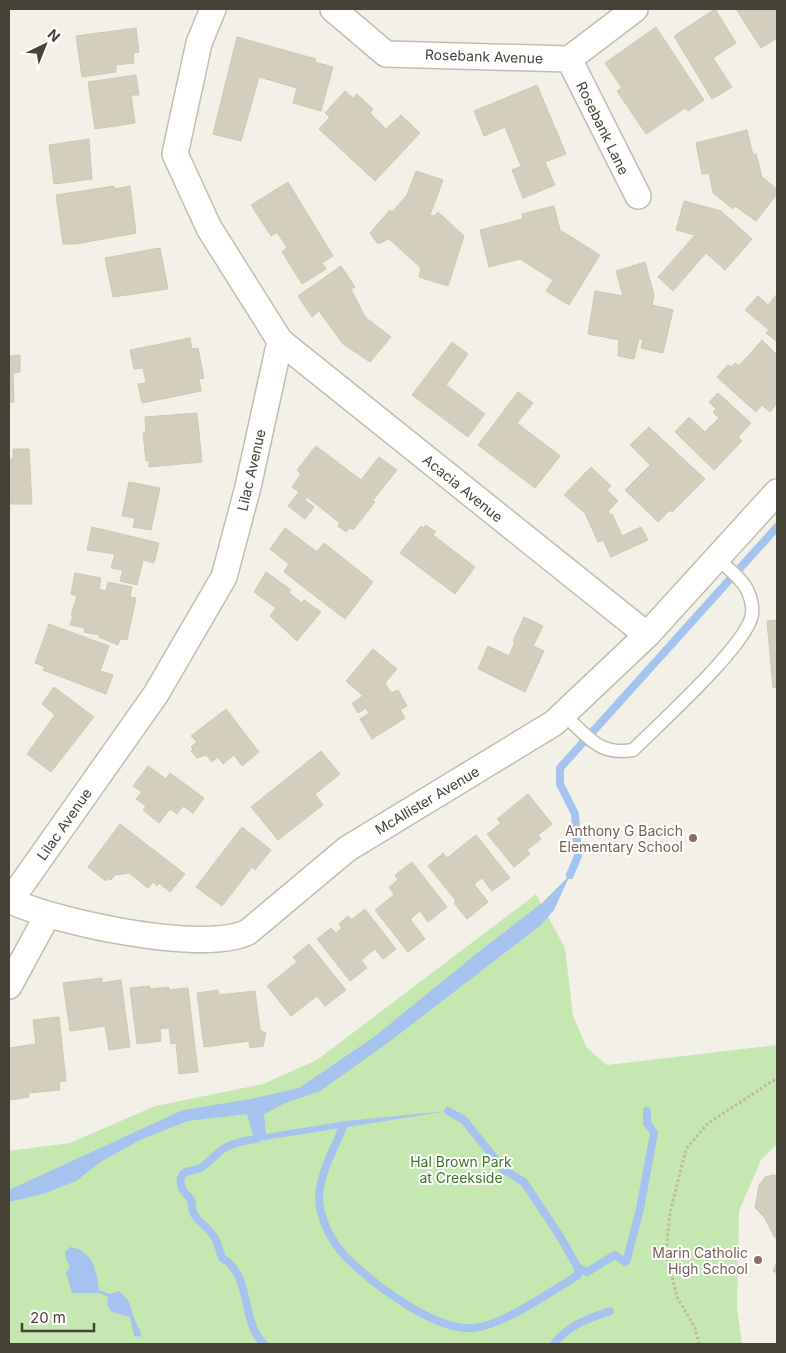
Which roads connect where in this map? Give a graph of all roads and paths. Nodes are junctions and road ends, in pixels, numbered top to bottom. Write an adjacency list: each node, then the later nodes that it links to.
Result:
1 (214, 9): 6 (street)
2 (333, 9): 4 (street, Rosebank Avenue)
3 (635, 9): 4 (street)
4 (569, 59): 5 (street, Rosebank Lane)
5 (638, 196)
6 (280, 341): 9 (street, Acacia Avenue); 11 (street, Lilac Avenue)
7 (777, 492): 8 (street, McAllister Avenue)
8 (717, 558): 9 (street, McAllister Avenue); 10 (lane)
9 (647, 635): 10 (street, McAllister Avenue)
10 (569, 720): 12 (street, McAllister Avenue)
11 (10, 900): 12 (street, McAllister Avenue)
12 (47, 916): 13 (street)
13 (9, 986)
14 (777, 1078): 15 (path)
15 (699, 1344)

